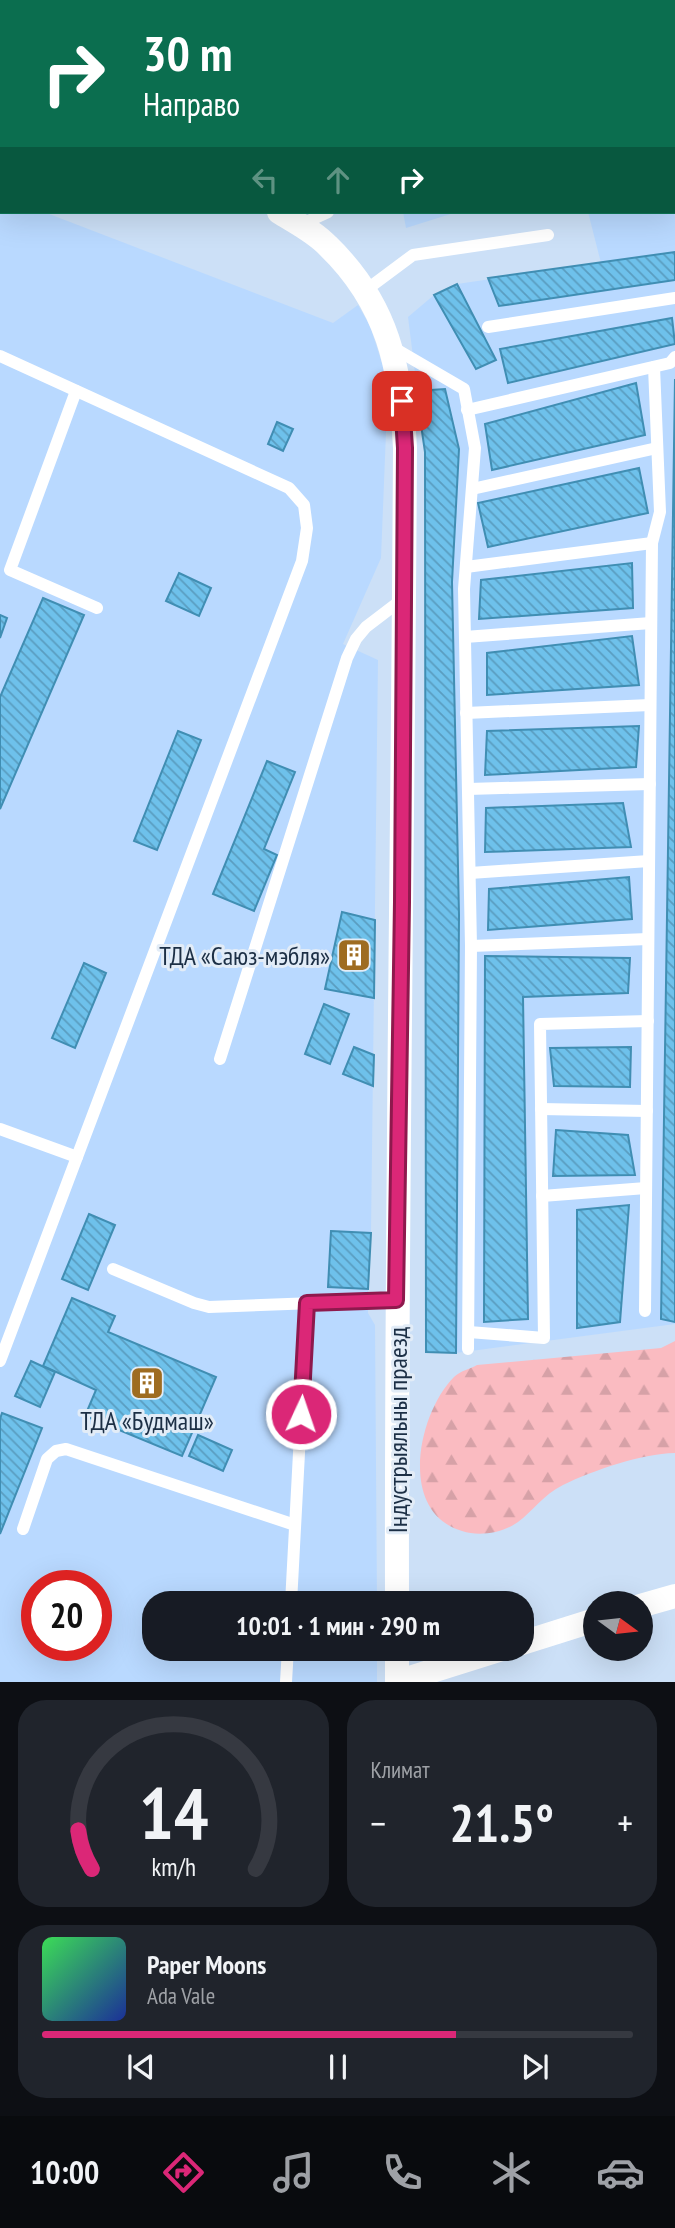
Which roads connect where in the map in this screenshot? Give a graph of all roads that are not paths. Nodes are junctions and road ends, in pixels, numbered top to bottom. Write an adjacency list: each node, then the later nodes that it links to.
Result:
1 (282, 214): 3 (street, Індустрыяльны праезд)
2 (324, 214): 3 (lane)
3 (300, 225): 5 (street, Індустрыяльны праезд)
4 (548, 235): 5 (lane)
5 (366, 290): 8 (street, Індустрыяльны праезд)
6 (675, 298): 7 (lane)
7 (488, 327)
8 (392, 347): 13 (lane); 19 (street, Індустрыяльны праезд)
9 (0, 356): 12 (lane)
10 (675, 357): 11 (lane)
11 (654, 367): 13 (lane); 14 (lane)
12 (76, 391): 18 (lane); 36 (lane)
13 (467, 410): 15 (lane)
14 (657, 448): 15 (lane); 16 (lane)
15 (472, 489): 17 (lane)
16 (652, 542): 17 (lane); 21 (lane)
17 (466, 567): 22 (lane)
18 (5, 568): 20 (lane)
19 (404, 597): 32 (lane); 40 (street, Індустрыяльны праезд)
20 (97, 608)
21 (651, 623): 22 (lane); 23 (lane)
22 (465, 637): 24 (lane)
23 (650, 705): 24 (lane); 25 (lane)
24 (466, 713): 26 (lane)
25 (650, 784): 26 (lane); 27 (lane)
26 (468, 789): 28 (lane)
27 (649, 861): 28 (lane); 29 (lane)
28 (470, 873): 30 (lane)
29 (648, 939): 30 (lane); 31 (lane)
30 (471, 946): 43 (lane)
31 (648, 1021): 33 (lane); 34 (lane)
32 (220, 1059)
33 (541, 1109): 34 (lane); 38 (lane)
34 (647, 1111): 37 (lane)
35 (0, 1129): 36 (lane)
36 (77, 1157): 45 (lane)
37 (646, 1188): 38 (lane); 42 (lane)
38 (542, 1196): 43 (lane)
39 (113, 1269): 41 (lane)
40 (396, 1300): 41 (lane); 49 (street, Індустрыяльны праезд)
41 (307, 1303): 46 (lane)
42 (645, 1311)
43 (468, 1332): 44 (lane)
44 (468, 1349)
45 (0, 1361)
46 (295, 1525): 47 (lane); 48 (lane)
47 (23, 1530)
48 (292, 1591)
49 (397, 1591)
50 (675, 1595): 51 (street)
51 (653, 1602)
52 (583, 1624): 53 (street)
53 (534, 1639)
54 (287, 1661): 57 (lane)
55 (397, 1661): 58 (street)
56 (464, 1661): 58 (street)
57 (286, 1682)
58 (397, 1682)

